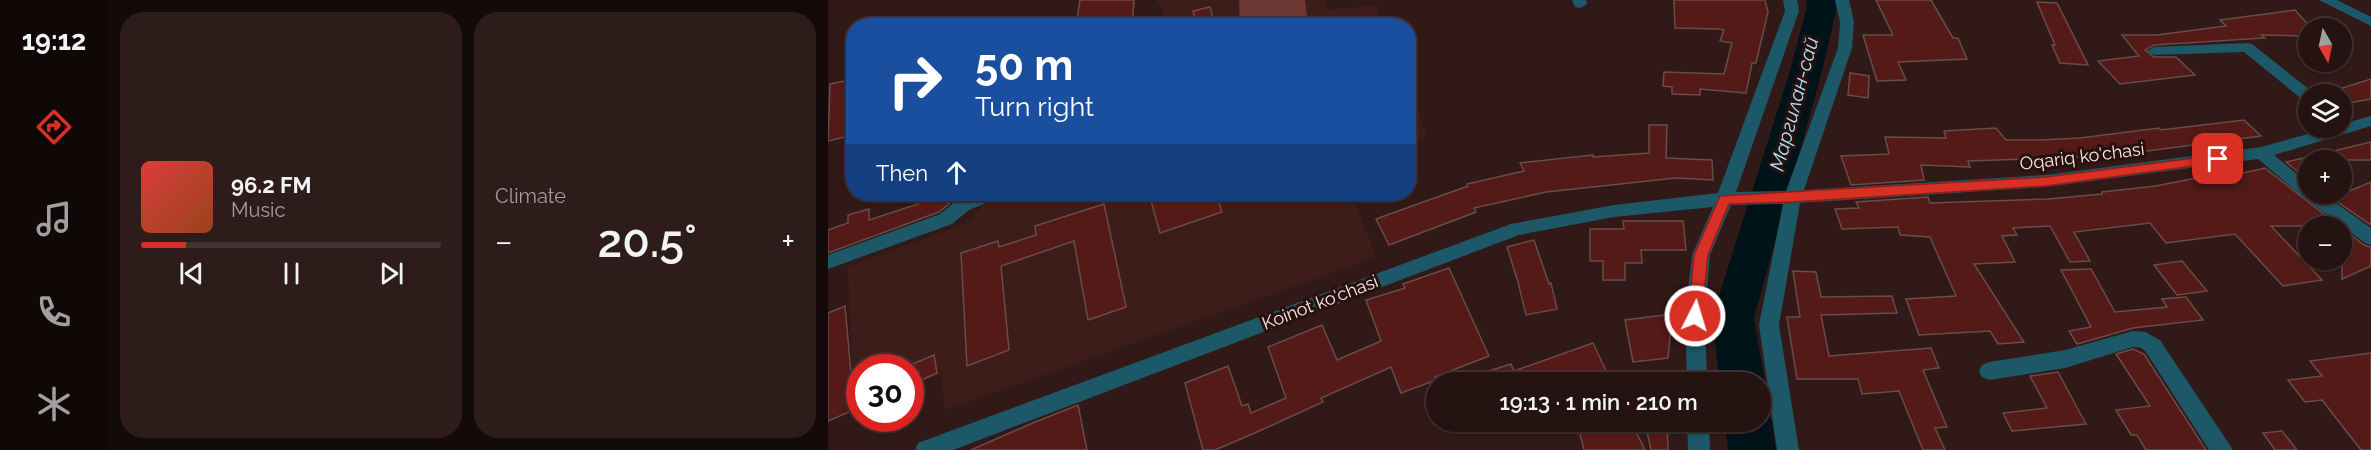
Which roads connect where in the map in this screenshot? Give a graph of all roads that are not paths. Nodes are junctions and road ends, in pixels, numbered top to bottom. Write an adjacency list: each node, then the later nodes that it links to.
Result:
1 (1790, 0): 13 (street)
2 (1842, 0): 12 (street)
3 (2326, 0): 4 (street)
4 (2371, 22)
5 (2154, 51): 6 (street)
6 (2298, 88)
7 (2371, 122): 8 (street, Oqariq ko'chasi)
8 (2352, 125)
9 (2308, 138): 10 (street, Oqariq ko'chasi)
10 (2261, 153): 11 (street); 12 (street, Oqariq ko'chasi)
11 (2298, 183)
12 (1793, 197): 13 (street, Oqariq ko'chasi); 23 (street)
13 (1725, 199): 19 (street); 21 (street, Koinot ko'chasi)
14 (974, 201): 17 (street)
15 (2325, 204): 16 (street)
16 (2371, 238)
17 (828, 262)
18 (1989, 371): 24 (street)
19 (1697, 372)
20 (1698, 432): 22 (street)
21 (926, 450)
22 (1699, 450)
23 (1788, 450)
24 (2222, 450)

